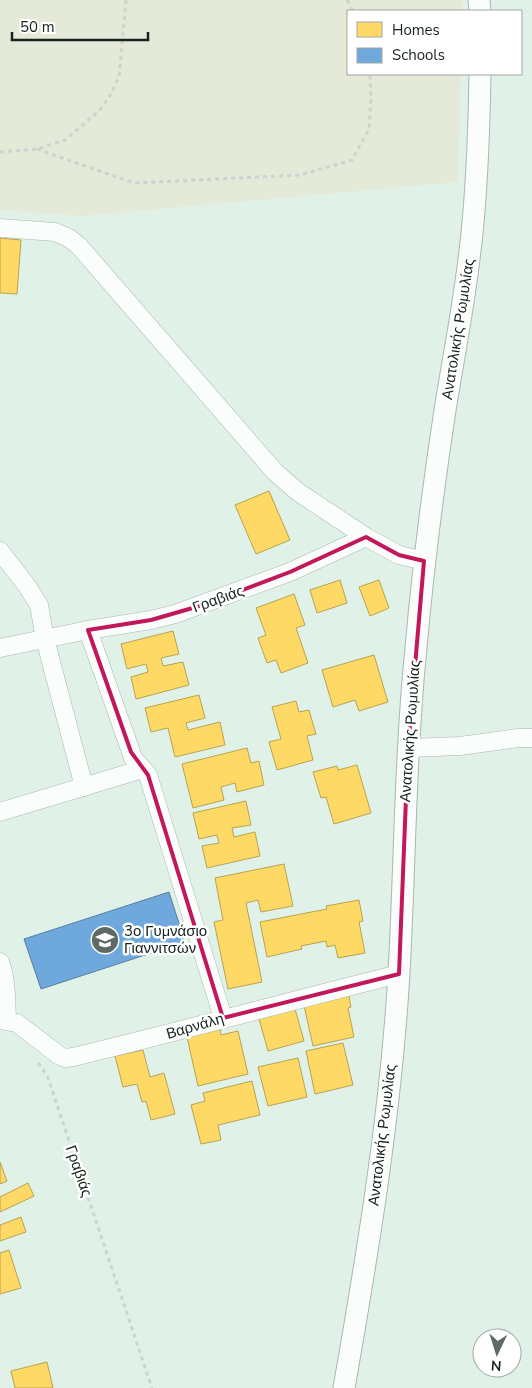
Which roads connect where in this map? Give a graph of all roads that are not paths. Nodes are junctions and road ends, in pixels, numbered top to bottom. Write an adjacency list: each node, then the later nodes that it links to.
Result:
1 (480, 75): 5 (street, Ανατολικής Ρωμυλίας)
2 (0, 228): 3 (street)
3 (366, 537): 5 (street); 6 (street, Γραβιάς)
4 (0, 551): 7 (street)
5 (424, 561): 10 (street, Ανατολικής Ρωμυλίας)
6 (88, 630): 7 (street, Γραβιάς); 11 (street)
7 (45, 639): 8 (street, Γραβιάς); 12 (street)
8 (0, 648)
9 (532, 738): 10 (street)
10 (408, 748): 15 (street, Ανατολικής Ρωμυλίας)
11 (143, 769): 12 (street); 16 (street)
12 (84, 787): 13 (street)
13 (0, 812)
14 (0, 962): 17 (street)
15 (399, 974): 16 (street, Βαρνάλη); 18 (street, Ανατολικής Ρωμυλίας)
16 (223, 1018): 17 (street, Βαρνάλη)
17 (3, 1020)
18 (344, 1388)

